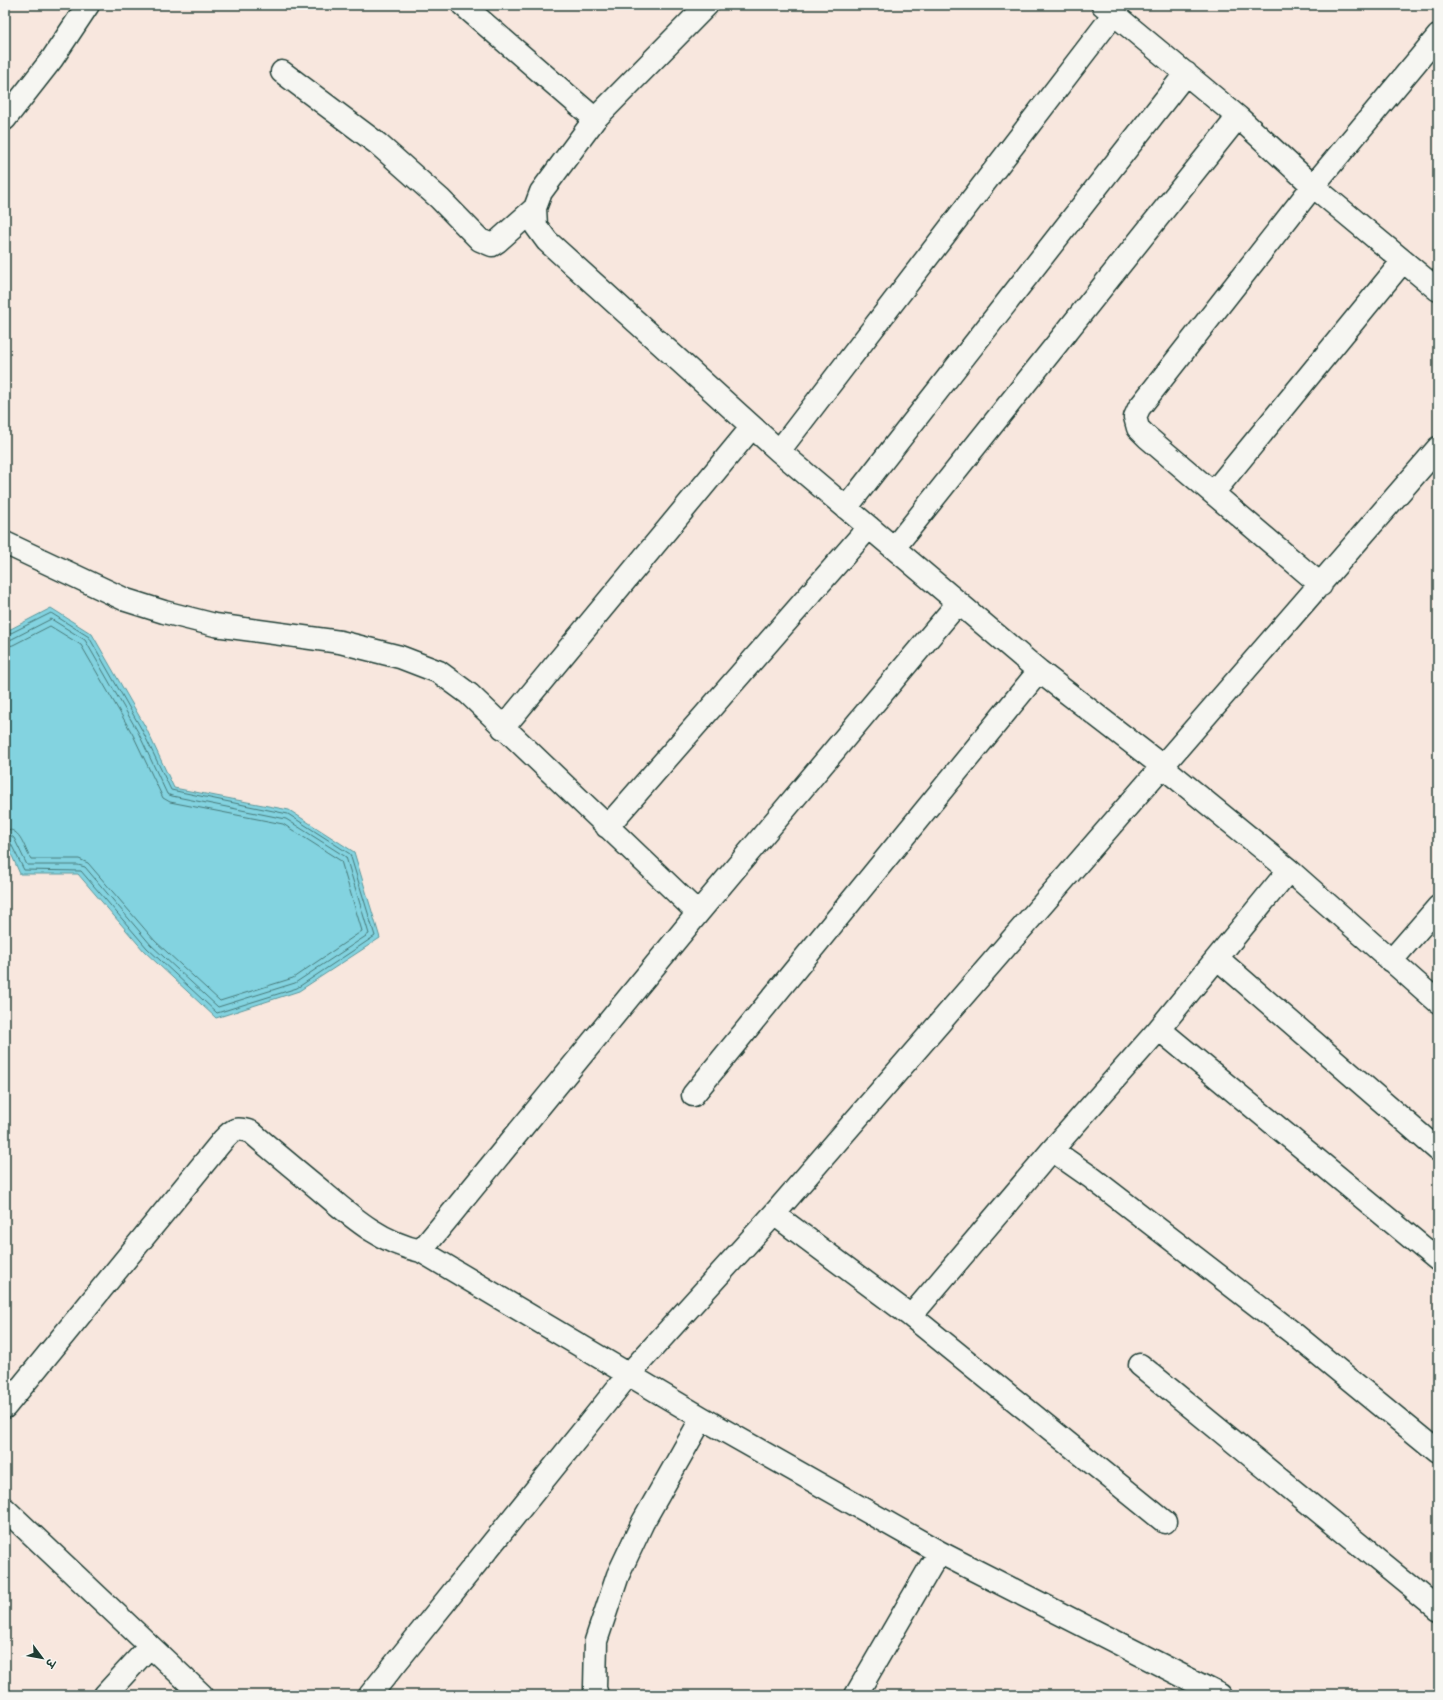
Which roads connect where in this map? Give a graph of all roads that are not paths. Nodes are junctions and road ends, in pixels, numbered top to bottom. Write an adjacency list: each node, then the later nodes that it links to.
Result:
1 (88, 5): 9 (street)
2 (463, 5): 10 (street)
3 (707, 5): 10 (street)
4 (1109, 10): 7 (street); 17 (street)
5 (1438, 36): 11 (street)
6 (282, 72): 12 (street)
7 (1186, 73): 8 (street); 19 (street)
8 (1238, 116): 11 (street); 22 (street)
9 (5, 119)
10 (595, 119): 12 (street)
11 (1313, 186): 13 (street); 18 (street)
12 (535, 208): 15 (street)
13 (1403, 261): 14 (street); 18 (street)
14 (1438, 290)
15 (752, 427): 17 (street); 26 (street)
16 (1438, 448): 23 (street)
17 (779, 451): 19 (street)
18 (1213, 493): 23 (street)
19 (846, 508): 20 (street)
20 (869, 527): 22 (street); 28 (street)
21 (5, 542): 26 (street)
22 (894, 548): 24 (street)
23 (1321, 585): 27 (street)
24 (958, 603): 25 (street); 31 (street)
25 (1039, 671): 27 (street); 36 (street)
26 (503, 728): 28 (street)
27 (1162, 766): 29 (street); 39 (street)
28 (607, 827): 31 (street)
29 (1289, 870): 32 (street); 33 (street)
30 (1438, 907): 33 (street)
31 (698, 913): 40 (street)
32 (1217, 958): 35 (street); 38 (street)
33 (1391, 961): 34 (street)
34 (1438, 1002)
35 (1159, 1029): 37 (street); 41 (street)
36 (693, 1095)
37 (1052, 1150): 42 (street); 47 (street)
38 (1438, 1150)
39 (774, 1214): 42 (street); 44 (street)
40 (422, 1251): 44 (street); 45 (street)
41 (1438, 1260)
42 (911, 1316): 49 (street)
43 (1140, 1365): 51 (street)
44 (630, 1374): 46 (street); 55 (street)
45 (5, 1407)
46 (702, 1418): 50 (street); 56 (street)
47 (1438, 1452)
48 (5, 1509): 52 (street)
49 (1165, 1522)
50 (939, 1552): 57 (street); 58 (street)
51 (1438, 1609)
52 (150, 1646): 53 (street); 54 (street)
53 (105, 1695)
54 (202, 1695)
55 (370, 1695)
56 (597, 1695)
57 (856, 1695)
58 (1220, 1695)

